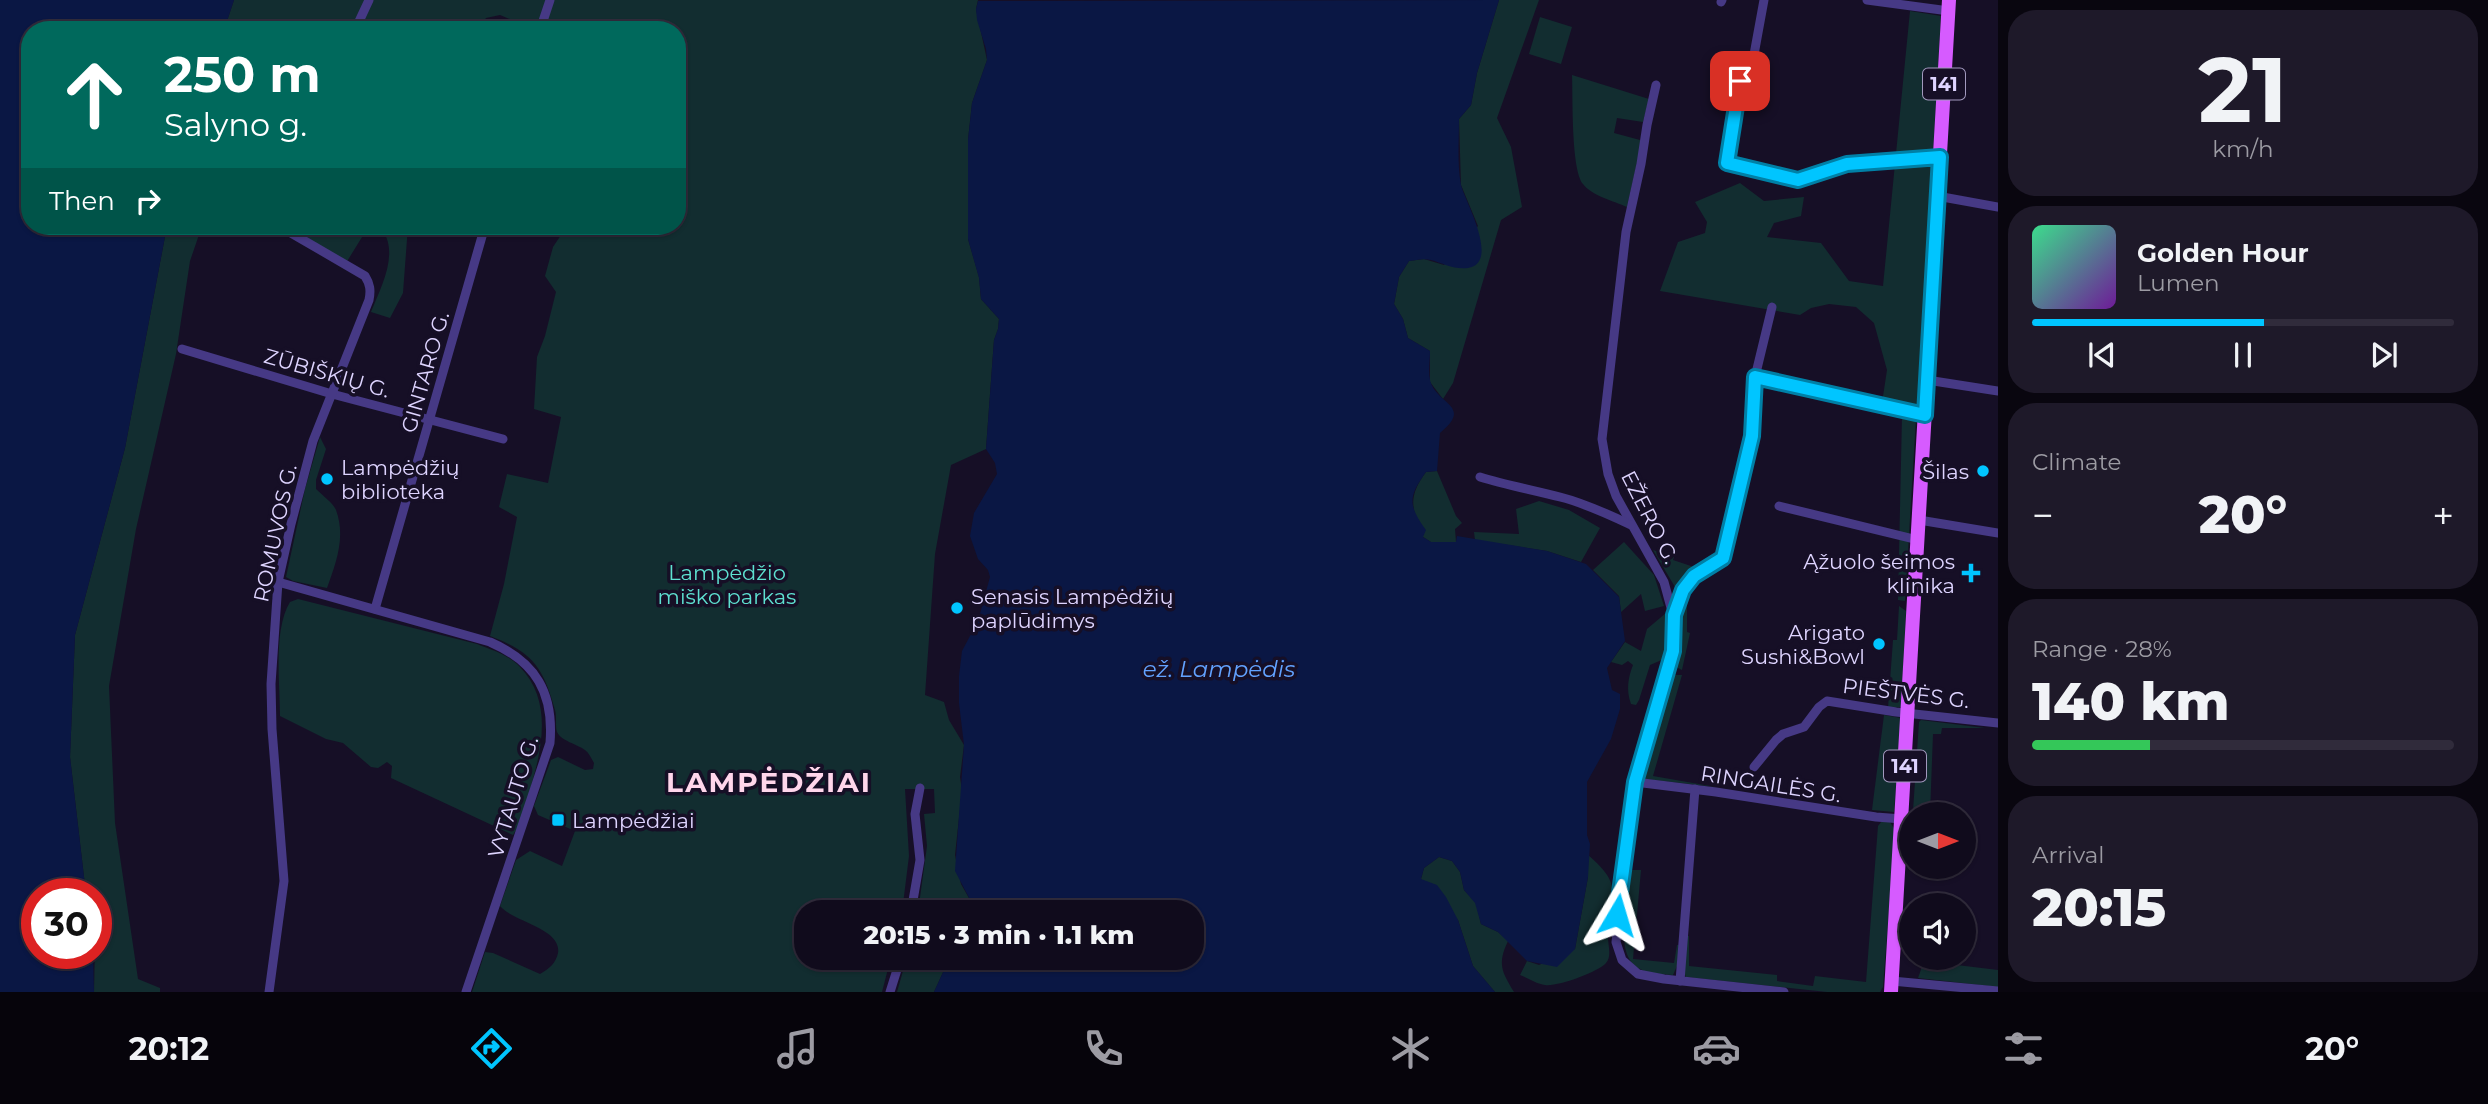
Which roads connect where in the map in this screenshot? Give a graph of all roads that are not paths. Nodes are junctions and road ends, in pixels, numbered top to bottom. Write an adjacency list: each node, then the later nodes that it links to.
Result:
1 (369, 0): 6 (street)
2 (550, 0): 7 (street)
3 (1764, 0): 9 (street)
4 (1867, 0): 5 (street)
5 (1949, 6): 9 (main road, 141)
6 (359, 21)
7 (543, 21)
8 (1656, 85): 26 (street, EŽERO G.)
9 (1940, 157): 10 (main road, 141)
10 (1937, 196): 11 (street); 17 (main road, 141)
11 (1998, 207)
12 (294, 235): 19 (street, ROMUVOS G.)
13 (482, 235): 21 (street, GINTARO G.)
14 (1772, 307): 16 (street)
15 (182, 349): 19 (street, ZŪBIŠKIŲ G.)
16 (1755, 377): 20 (street); 31 (street)
17 (1927, 380): 18 (street); 20 (main road, 141)
18 (1998, 391)
19 (332, 394): 21 (street, ZŪBIŠKIŲ G.); 29 (street, ROMUVOS G.)
20 (1925, 415): 25 (main road, 141)
21 (429, 420): 22 (street, ZŪBIŠKIŲ G.); 30 (street, GINTARO G.)
22 (503, 439)
23 (1480, 477): 26 (street)
24 (1779, 506): 28 (street)
25 (1919, 520): 27 (street); 28 (main road, 141)
26 (1631, 525): 31 (street, EŽERO G.)
27 (1998, 533)
28 (1918, 540): 32 (main road, 141)
29 (278, 582): 30 (street, VYTAUTO G.); 46 (street, ROMUVOS G.)
30 (375, 609): 47 (street, VYTAUTO G.)
31 (1674, 615): 35 (street, EŽERO G.)
32 (1909, 713): 33 (street, PIEŠTVĖS G.); 34 (street, PIEŠTVĖS G.); 38 (main road, 141)
33 (1998, 723)
34 (1754, 766)
35 (1635, 782): 37 (street, RINGAILĖS G.); 43 (street, EŽERO G.)
36 (920, 788): 41 (street)
37 (1695, 789): 39 (street, RINGAILĖS G.); 43 (street)
38 (1903, 802)
39 (1899, 819)
40 (1899, 869): 44 (main road, 141)
41 (913, 900)
42 (897, 970): 48 (street)
43 (1681, 981): 49 (street, EŽERO G.)
44 (1892, 986): 45 (street)
45 (1998, 991)
46 (269, 992)
47 (466, 992)
48 (890, 992)
49 (1784, 992)

